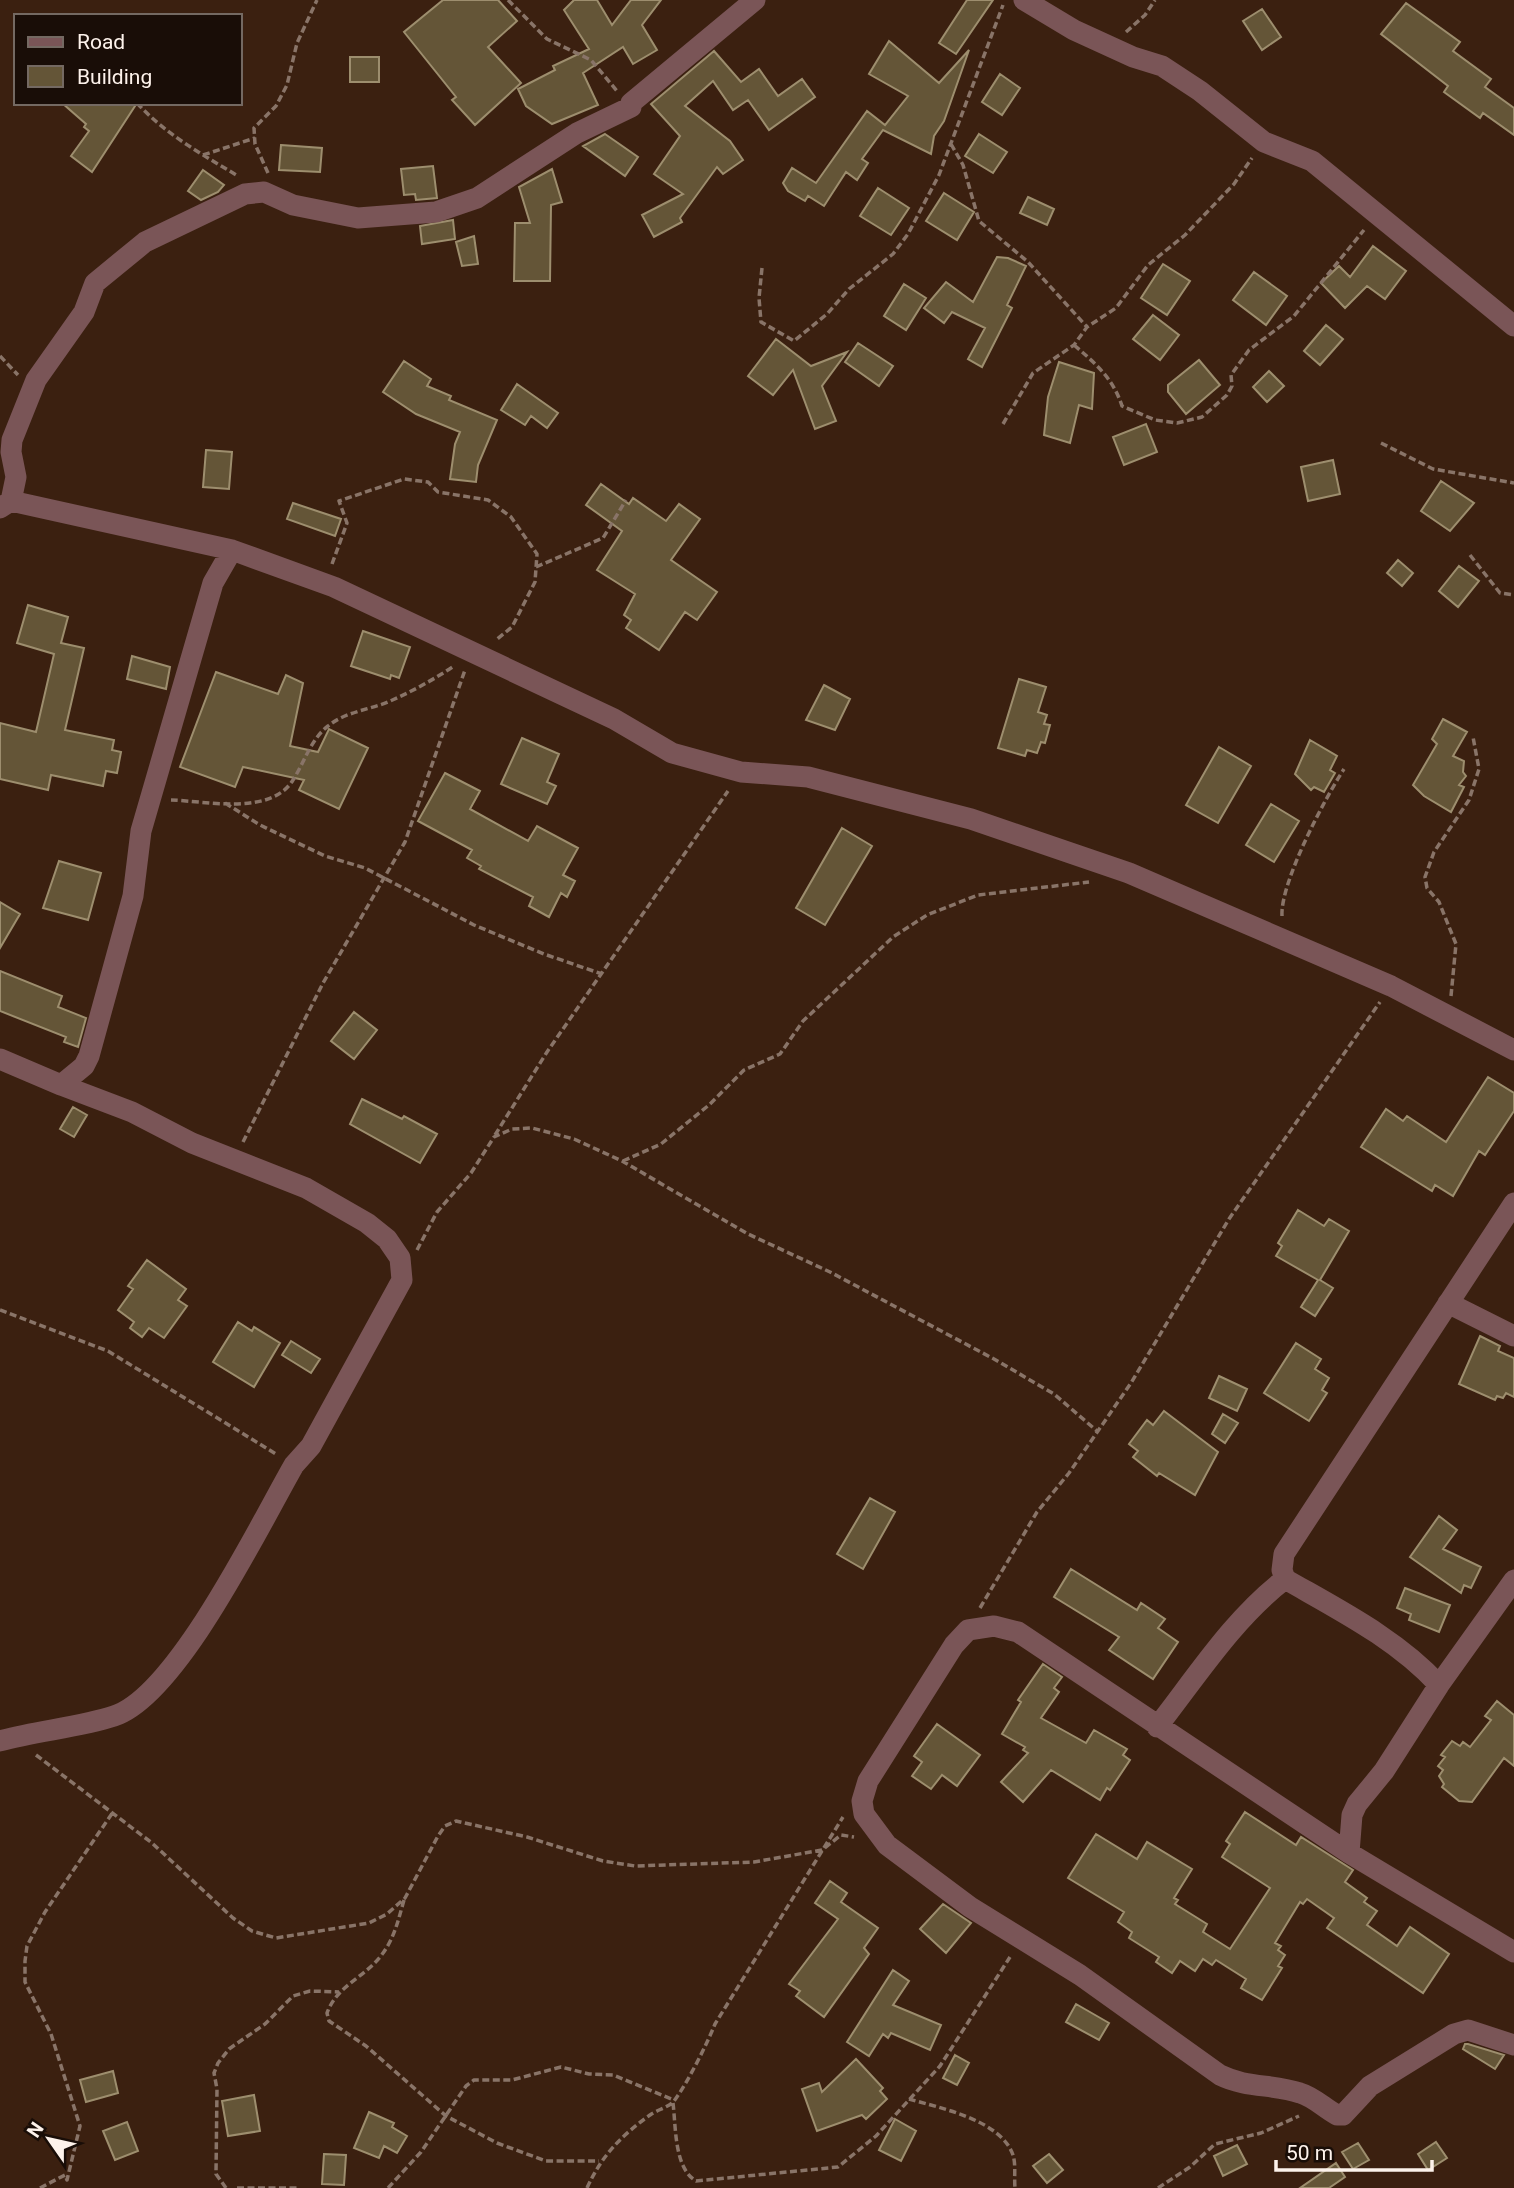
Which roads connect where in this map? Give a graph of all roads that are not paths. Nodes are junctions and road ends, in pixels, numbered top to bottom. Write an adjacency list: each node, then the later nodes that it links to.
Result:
1 (755, 0): 4 (street)
2 (1024, 0): 3 (street)
3 (1514, 326)
4 (6, 505): 5 (street)
5 (232, 550): 6 (street); 8 (street)
6 (1514, 1050)
7 (0, 1059): 8 (street)
8 (61, 1085): 16 (street)
9 (1514, 1203): 10 (street)
10 (1448, 1303): 11 (street); 12 (street)
11 (1514, 1336)
12 (1285, 1579): 14 (street); 15 (street)
13 (1514, 1580): 14 (street)
14 (1439, 1685): 17 (street)
15 (1157, 1727): 17 (street); 19 (street)
16 (0, 1741)
17 (1349, 1853): 18 (street)
18 (1514, 1952)
19 (1514, 2045)

